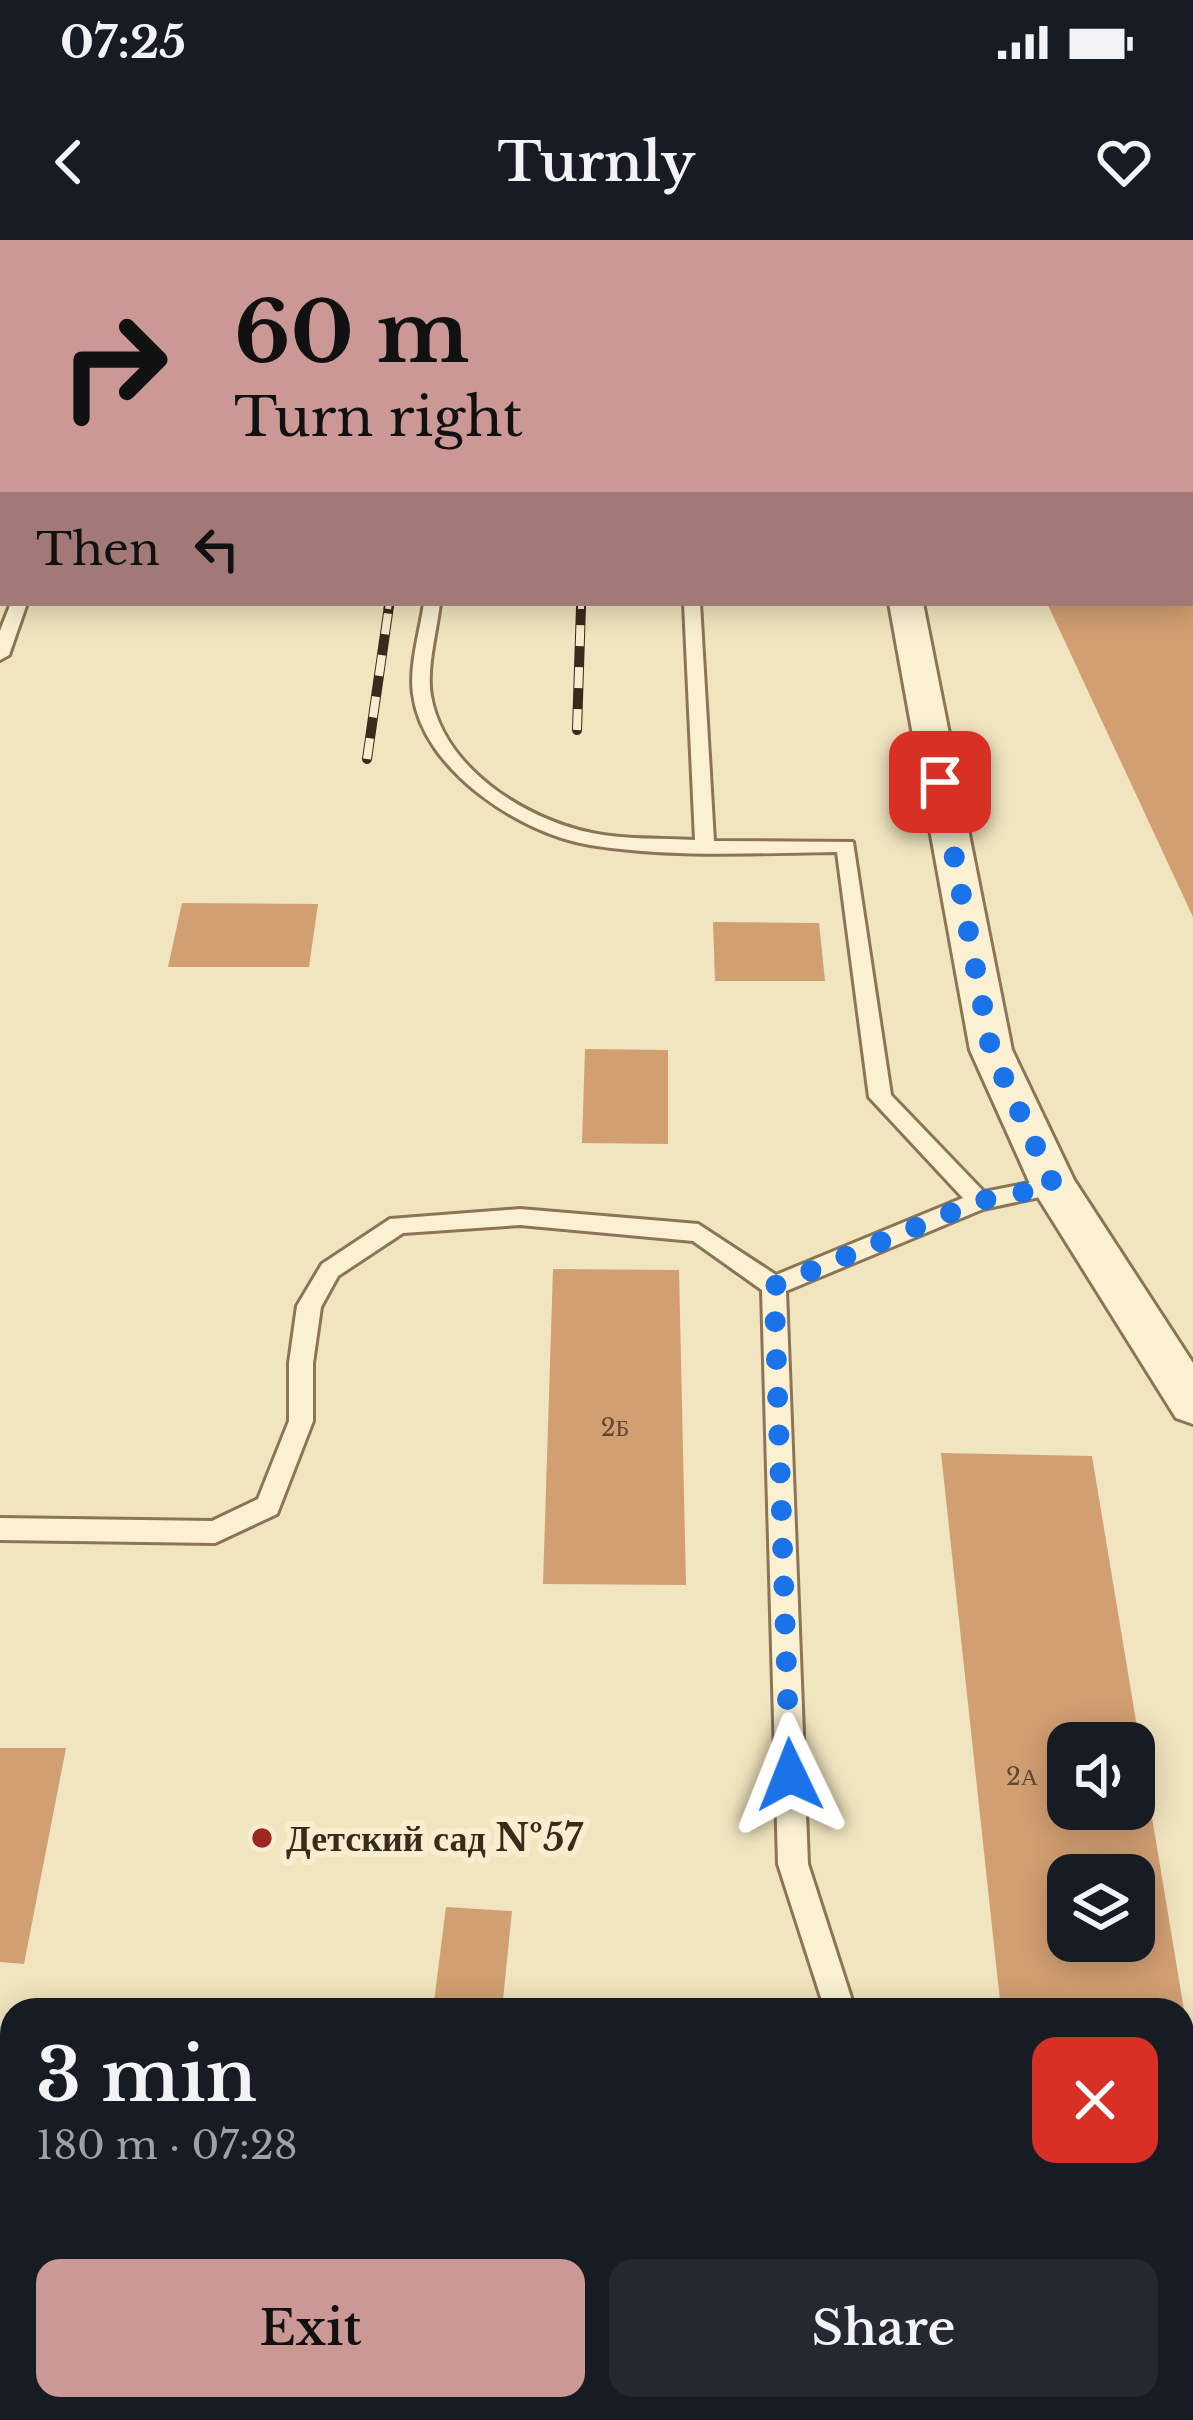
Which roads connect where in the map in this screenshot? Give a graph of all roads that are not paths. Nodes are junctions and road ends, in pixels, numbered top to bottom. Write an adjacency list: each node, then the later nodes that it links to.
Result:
1 (18, 606): 5 (lane)
2 (432, 606): 6 (lane)
3 (692, 606): 6 (lane)
4 (907, 606): 7 (street)
5 (0, 655)
6 (705, 848): 8 (lane)
7 (1054, 1186): 8 (lane); 10 (street)
8 (979, 1201): 9 (lane)
9 (774, 1286): 11 (lane); 12 (lane)
10 (1193, 1404)
11 (0, 1529)
12 (836, 1998)

